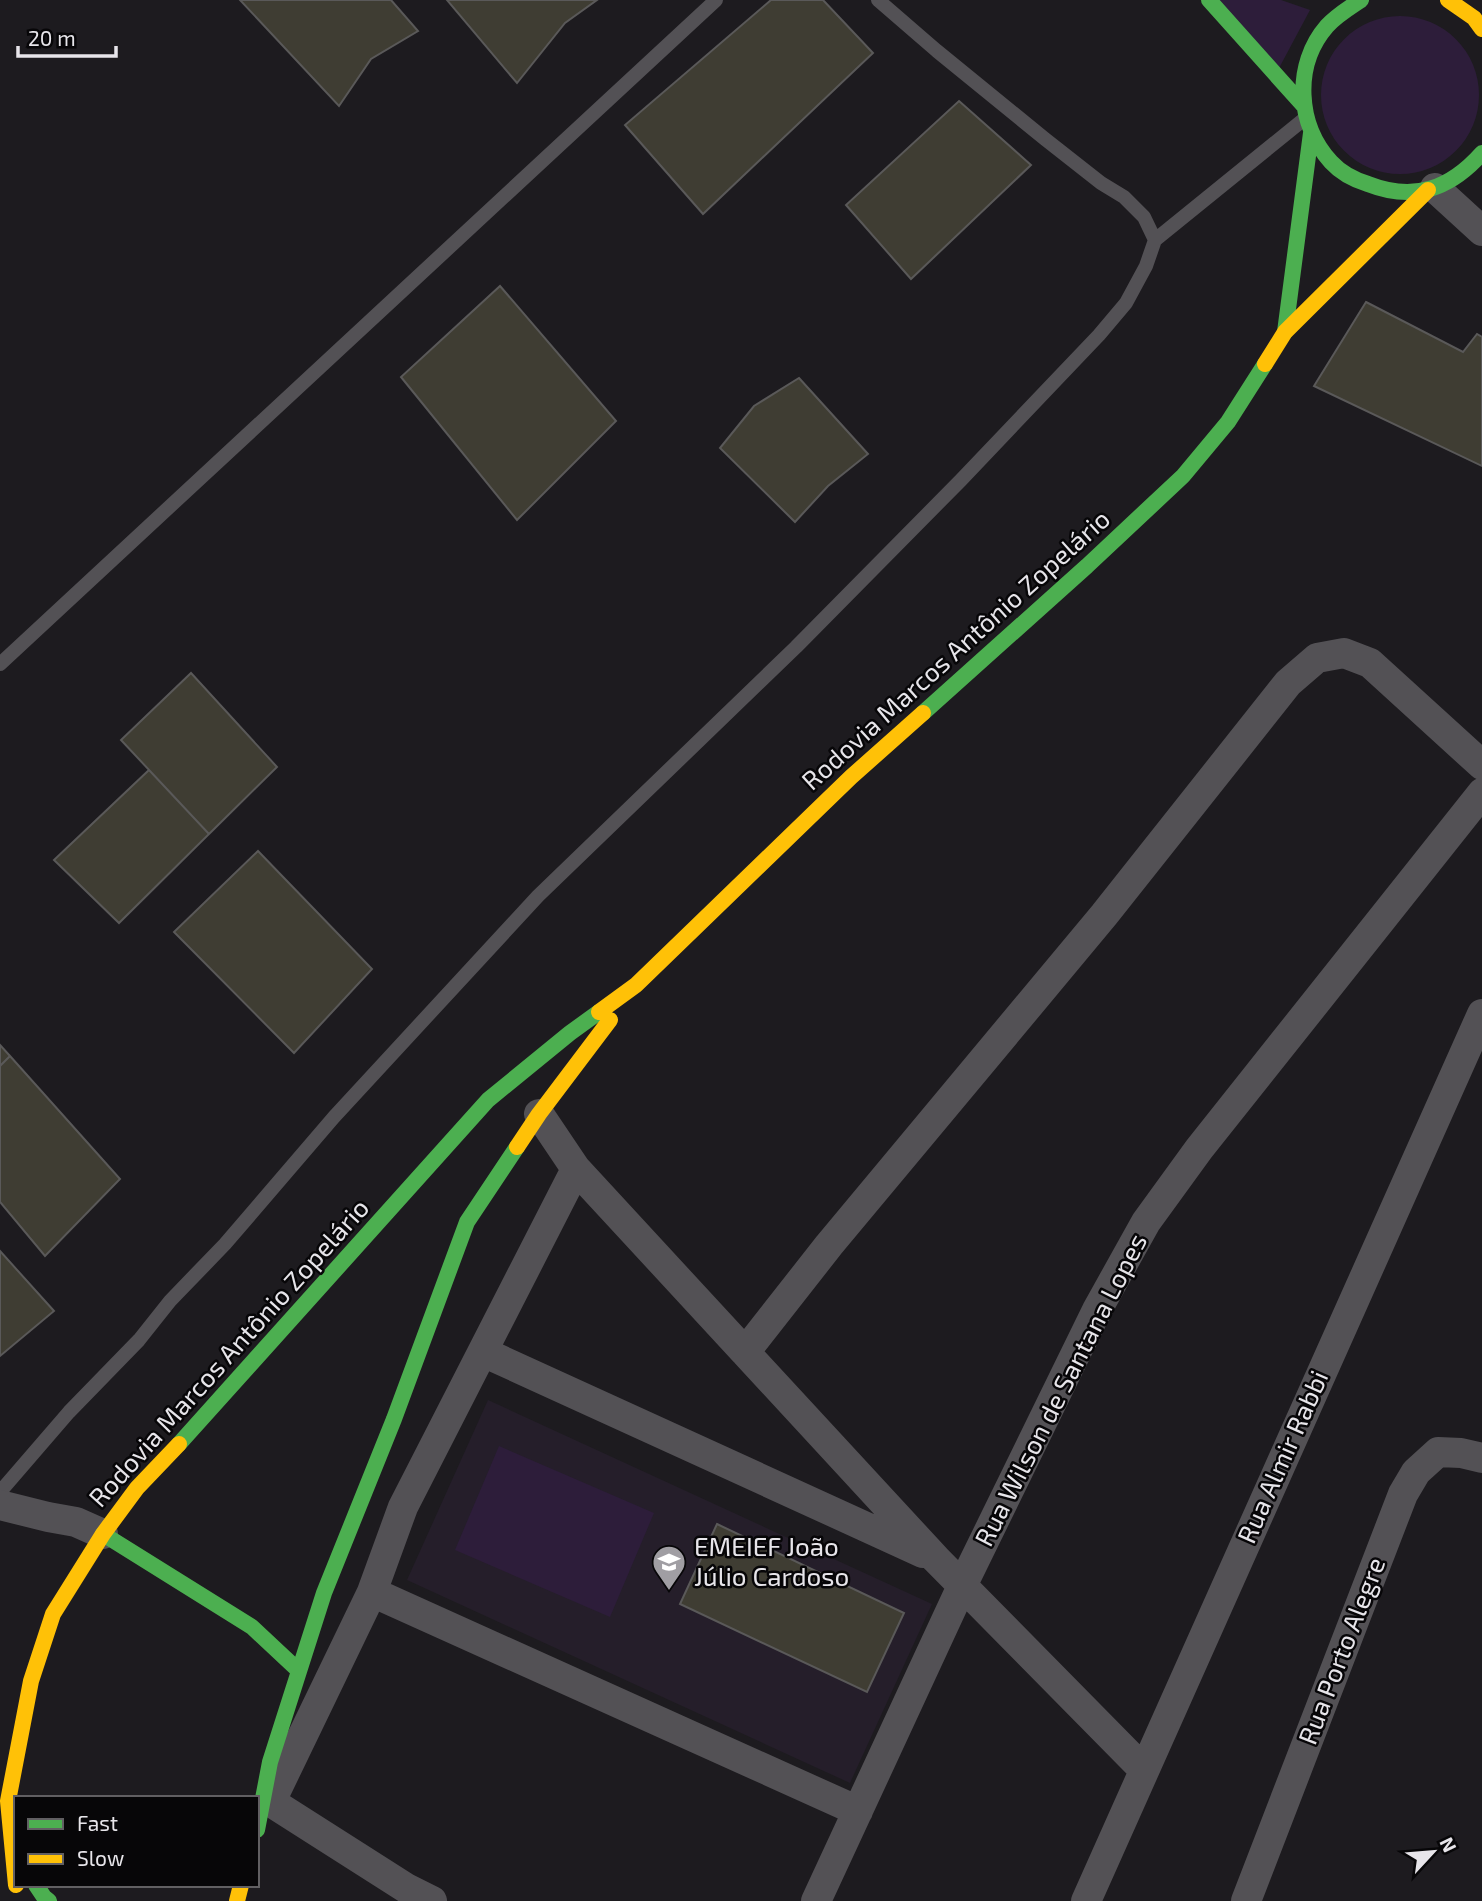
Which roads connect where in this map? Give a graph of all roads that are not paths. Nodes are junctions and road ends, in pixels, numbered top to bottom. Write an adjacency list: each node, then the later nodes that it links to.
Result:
1 (716, 0): 15 (lane)
2 (878, 0): 13 (lane)
3 (1209, 0): 7 (main road)
4 (1361, 0): 7 (main road)
5 (1448, 0): 6 (main road)
6 (1482, 30)
7 (1305, 111): 8 (main road); 13 (lane)
8 (1311, 133): 10 (main road); 14 (main road, Rodovia Marcos Antônio Zopelário)
9 (1482, 153): 10 (main road, Rodovia Marcos Antônio Zopelário)
10 (1436, 188): 11 (main road); 12 (street); 14 (main road, Rodovia Marcos Antônio Zopelário)
11 (1469, 190)
12 (1482, 231)
13 (1155, 240): 25 (lane)
14 (1285, 332): 18 (main road, Rodovia Marcos Antônio Zopelário)
15 (0, 664)
16 (1482, 765): 23 (street)
17 (1482, 793): 29 (street, Rua Wilson de Santana Lopes)
18 (636, 985): 20 (main road, Rodovia Marcos Antônio Zopelário); 27 (main road, Rodovia Marcos Antônio Zopelário)
19 (1482, 1014): 32 (street, Rua Almir Rabbi)
20 (539, 1114): 21 (street); 31 (main road, Rodovia Marcos Antônio Zopelário)
21 (576, 1169): 22 (street); 23 (street)
22 (483, 1352): 28 (street); 30 (street)
23 (745, 1352): 28 (street)
24 (1482, 1458): 42 (street, Rua Porto Alegre)
25 (0, 1492)
26 (0, 1505): 27 (street)
27 (103, 1534): 31 (main road); 35 (main road, Rodovia Marcos Antônio Zopelário)
28 (936, 1559): 29 (street)
29 (962, 1586): 32 (street); 33 (street, Rua Wilson de Santana Lopes)
30 (372, 1592): 33 (street); 34 (street)
31 (299, 1671): 34 (main road, Rodovia Marcos Antônio Zopelário)
32 (1144, 1770): 41 (street, Rua Almir Rabbi)
33 (858, 1811): 40 (street, Rua Wilson de Santana Lopes)
34 (263, 1817): 38 (street)
35 (10, 1850): 36 (main road, Rodovia Marcos Antônio Zopelário)
36 (14, 1873)
37 (37, 1887): 39 (main road)
38 (418, 1897)
39 (49, 1901)
40 (816, 1901)
41 (1086, 1901)
42 (1246, 1901)

